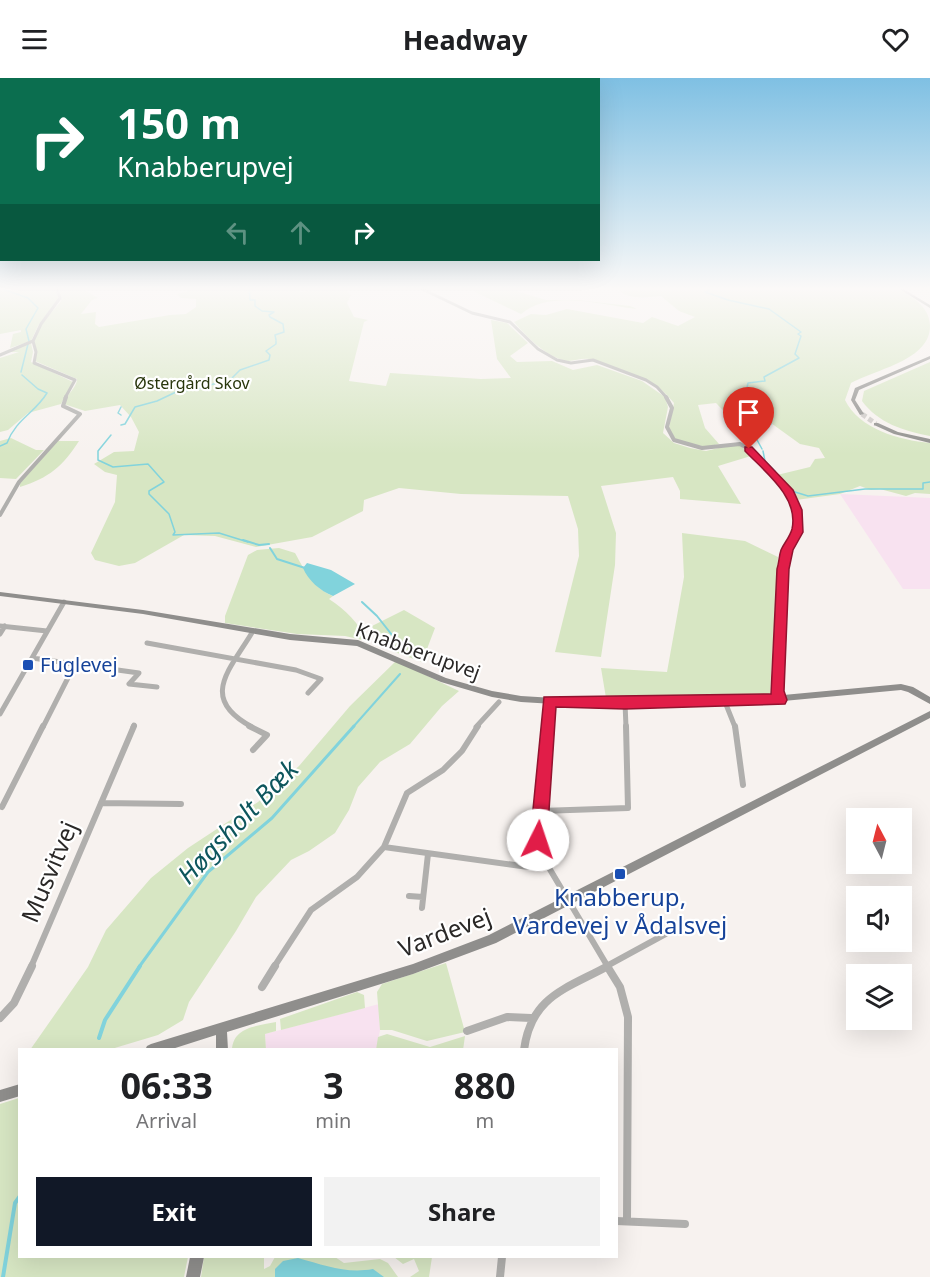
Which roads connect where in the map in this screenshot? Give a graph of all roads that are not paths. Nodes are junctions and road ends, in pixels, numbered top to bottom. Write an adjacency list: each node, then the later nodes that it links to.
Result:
1 (28, 343): 4 (street)
2 (34, 343): 9 (street)
3 (531, 343): 22 (street)
4 (0, 355)
5 (930, 357): 6 (street)
6 (862, 414)
7 (876, 424): 8 (street)
8 (930, 441)
9 (0, 515)
10 (0, 594): 11 (street, Knabberupvej)
11 (64, 602): 13 (street, Knabberupvej); 14 (street)
12 (3, 626): 14 (street); 15 (street)
13 (253, 631): 18 (street); 23 (street, Knabberupvej)
14 (47, 632): 17 (street)
15 (0, 634)
16 (147, 643): 18 (street)
17 (32, 658): 19 (street); 29 (street)
18 (237, 658): 21 (street); 33 (street)
19 (75, 664): 20 (street); 37 (street)
20 (157, 687)
21 (308, 693)
22 (780, 700): 24 (street, Knabberupvej); 26 (street, Knabberupvej)
23 (549, 701): 27 (street, Knabberupvej); 38 (street)
24 (930, 701)
25 (499, 702): 28 (street)
26 (725, 702): 27 (street, Knabberupvej); 34 (street)
27 (625, 703): 38 (street)
28 (492, 709): 30 (street); 39 (street)
29 (0, 714)
30 (500, 714)
31 (930, 714): 44 (street, Vardevej)
32 (134, 725): 35 (street, Musvitvej)
33 (254, 750)
34 (743, 785)
35 (101, 803): 36 (street); 49 (street, Musvitvej)
36 (180, 804)
37 (2, 807)
38 (541, 811): 41 (street)
39 (384, 847): 40 (street); 48 (street)
40 (428, 854): 41 (street); 43 (street)
41 (546, 866): 44 (street)
42 (409, 896): 43 (street)
43 (423, 897): 45 (street)
44 (567, 902): 47 (street); 51 (street, Vardevej)
45 (422, 908)
46 (671, 931): 47 (street)
47 (608, 966): 50 (street); 59 (street)
48 (262, 987)
49 (0, 1017)
50 (531, 1018): 52 (street); 55 (street)
51 (221, 1029): 53 (street, Vardevej); 54 (street)
52 (467, 1031)
53 (158, 1048)
54 (222, 1048)
55 (524, 1048)
56 (18, 1091): 57 (street)
57 (0, 1096)
58 (618, 1221): 59 (street)
59 (627, 1221): 60 (street)
60 (685, 1224)
61 (197, 1258): 63 (street)
62 (502, 1258): 64 (street)
63 (193, 1277)
64 (500, 1277)

